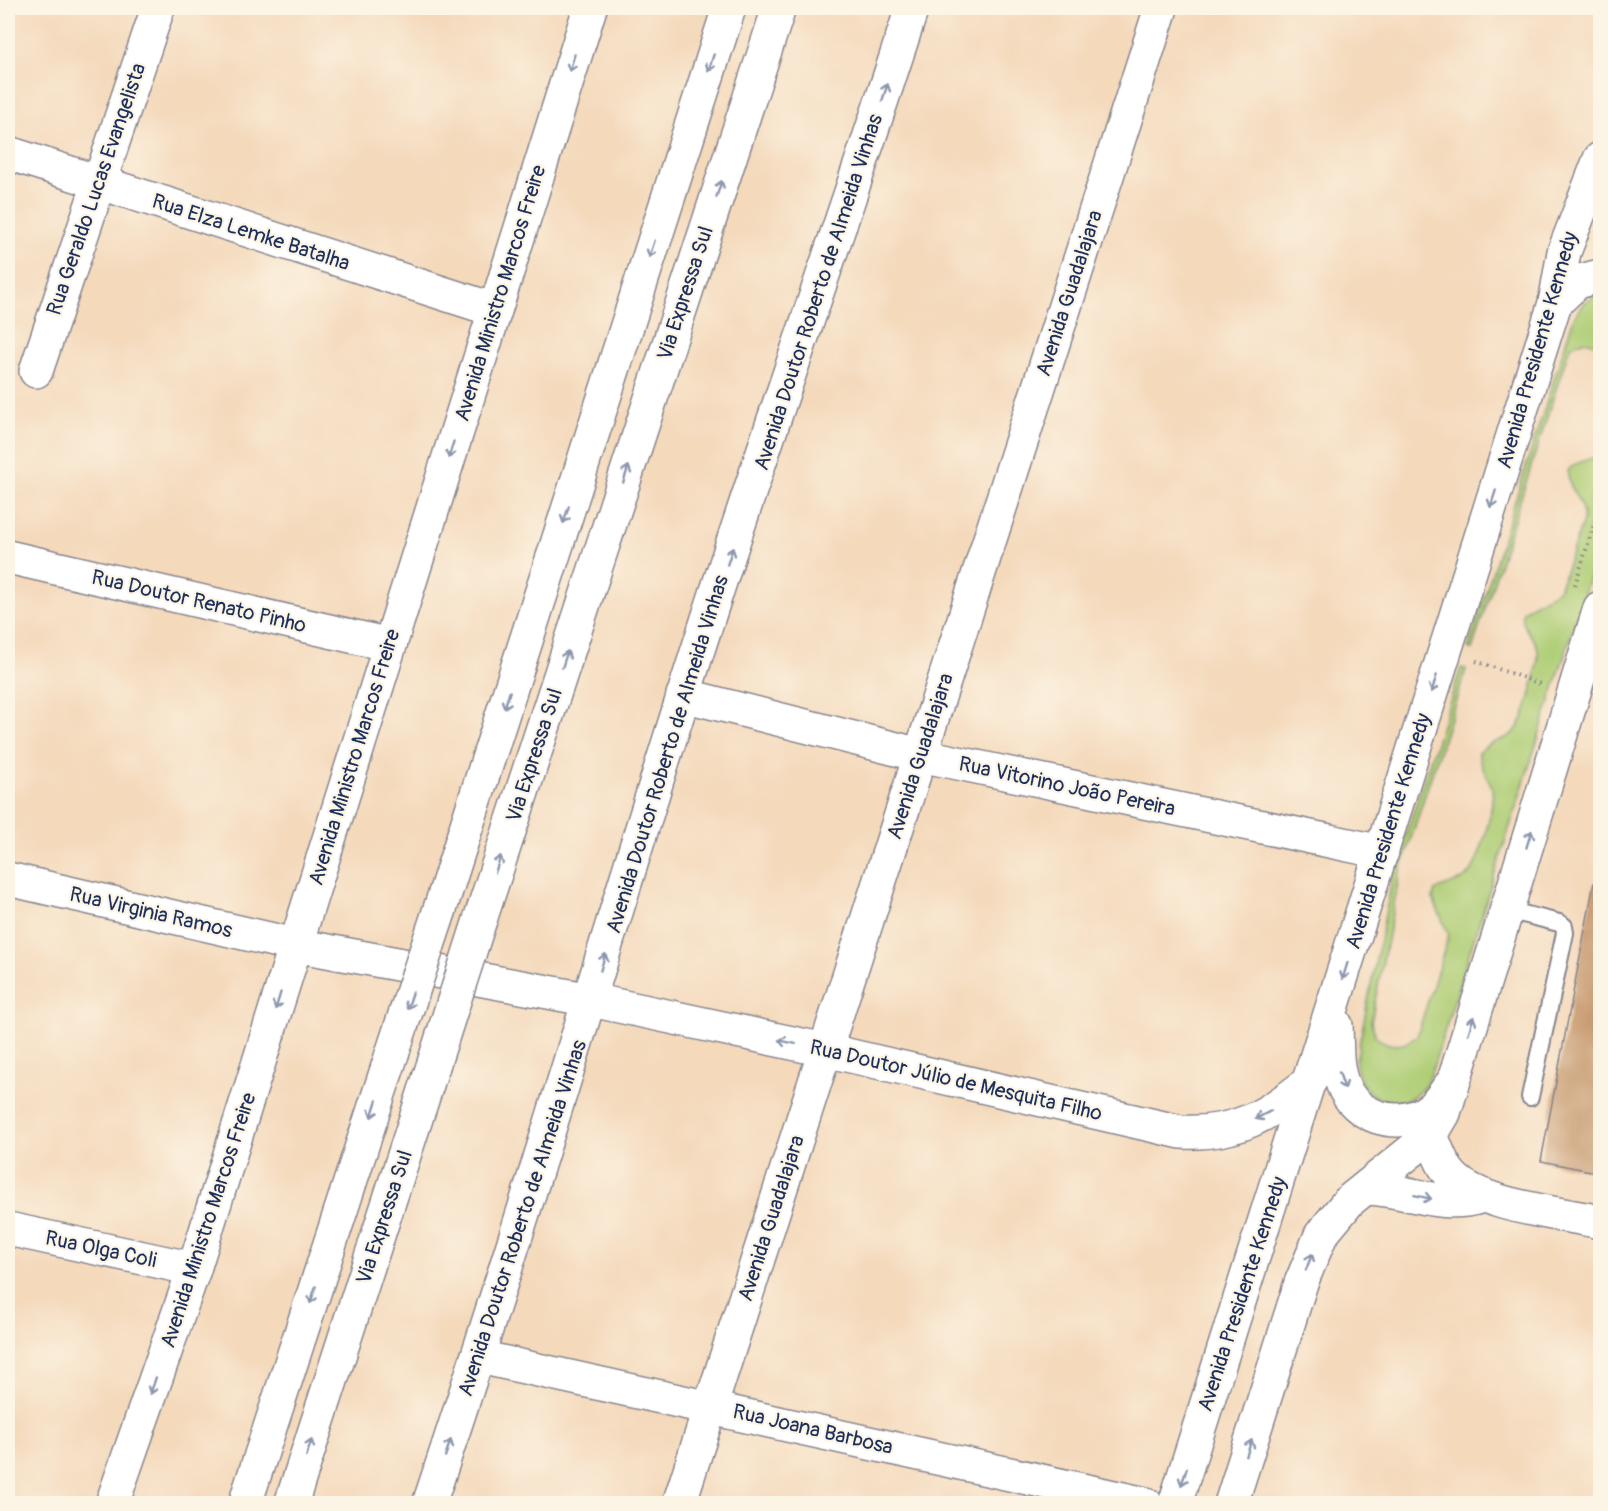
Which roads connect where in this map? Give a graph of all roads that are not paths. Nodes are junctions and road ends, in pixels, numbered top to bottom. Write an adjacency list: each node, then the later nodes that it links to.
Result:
1 (158, 8): 11 (main road, Rua Geraldo Lucas Evangelista)
2 (590, 8): 14 (main road, Avenida Ministro Marcos Freire, one-way to 14)
3 (779, 8): 8 (main road, Via Expressa Sul)
4 (797, 8): 8 (main road)
5 (912, 8): 20 (main road, Avenida Doutor Roberto de Almeida Vinhas, one-way to 5)
6 (1161, 8): 21 (main road, Avenida Guadalajara)
7 (724, 13): 41 (main road, Via Expressa Sul, one-way to 41, bridge)
8 (757, 73): 42 (main road, Via Expressa Sul, one-way to 8, bridge)
9 (8, 153): 11 (main road, Rua Elza Lemke Batalha)
10 (1600, 159): 13 (main road, Avenida Presidente Kennedy)
11 (98, 182): 14 (main road, Rua Elza Lemke Batalha); 15 (main road, Rua Geraldo Lucas Evangelista)
12 (1600, 276): 13 (main road)
13 (1555, 303): 22 (main road, Avenida Presidente Kennedy, one-way to 22)
14 (495, 310): 18 (main road, Avenida Ministro Marcos Freire, one-way to 18)
15 (36, 371)
16 (8, 557): 18 (main road, Rua Doutor Renato Pinho)
17 (1600, 608): 19 (main road)
18 (390, 645): 25 (main road, Avenida Ministro Marcos Freire)
19 (1594, 653): 24 (main road, one-way to 19)
20 (683, 695): 21 (main road, Rua Vitorino João Pereira); 26 (main road, Avenida Doutor Roberto de Almeida Vinhas, one-way to 20)
21 (920, 755): 22 (main road, Rua Vitorino João Pereira); 28 (main road, Avenida Guadalajara)
22 (1382, 852): 27 (main road, Avenida Presidente Kennedy, one-way to 27)
23 (8, 879): 25 (main road, Rua Virginia Ramos)
24 (1507, 910): 30 (main road, one-way to 24); 31 (lane)
25 (295, 945): 26 (main road, Rua Virginia Ramos); 37 (main road, Avenida Ministro Marcos Freire, one-way to 37)
26 (591, 1000): 28 (main road, Rua Doutor Júlio de Mesquita Filho, one-way to 26); 38 (main road, Avenida Doutor Roberto de Almeida Vinhas)
27 (1335, 1003): 29 (main road, Avenida Presidente Kennedy); 30 (main road, one-way to 30)
28 (825, 1050): 29 (main road, Rua Doutor Júlio de Mesquita Filho, one-way to 28); 39 (main road, Avenida Guadalajara)
29 (1310, 1081): 46 (main road, Avenida Presidente Kennedy, one-way to 46)
30 (1454, 1081): 32 (main road)
31 (1530, 1097)
32 (1431, 1135): 33 (main road); 34 (main road)
33 (1366, 1188): 34 (main road, one-way to 34); 47 (main road, one-way to 33)
34 (1480, 1197): 35 (main road)
35 (1600, 1222)
36 (8, 1229): 37 (main road, Rua Olga Coli)
37 (194, 1269): 40 (main road, Avenida Ministro Marcos Freire, one-way to 40)
38 (479, 1356): 39 (main road, Rua Joana Barbosa); 43 (main road, Avenida Doutor Roberto de Almeida Vinhas, one-way to 38)
39 (710, 1406): 44 (main road, Avenida Guadalajara); 45 (main road, Rua Joana Barbosa)
40 (112, 1503)
41 (245, 1503)
42 (291, 1503)
43 (429, 1503)
44 (679, 1503)
45 (1146, 1503)
46 (1175, 1503)
47 (1231, 1503)

